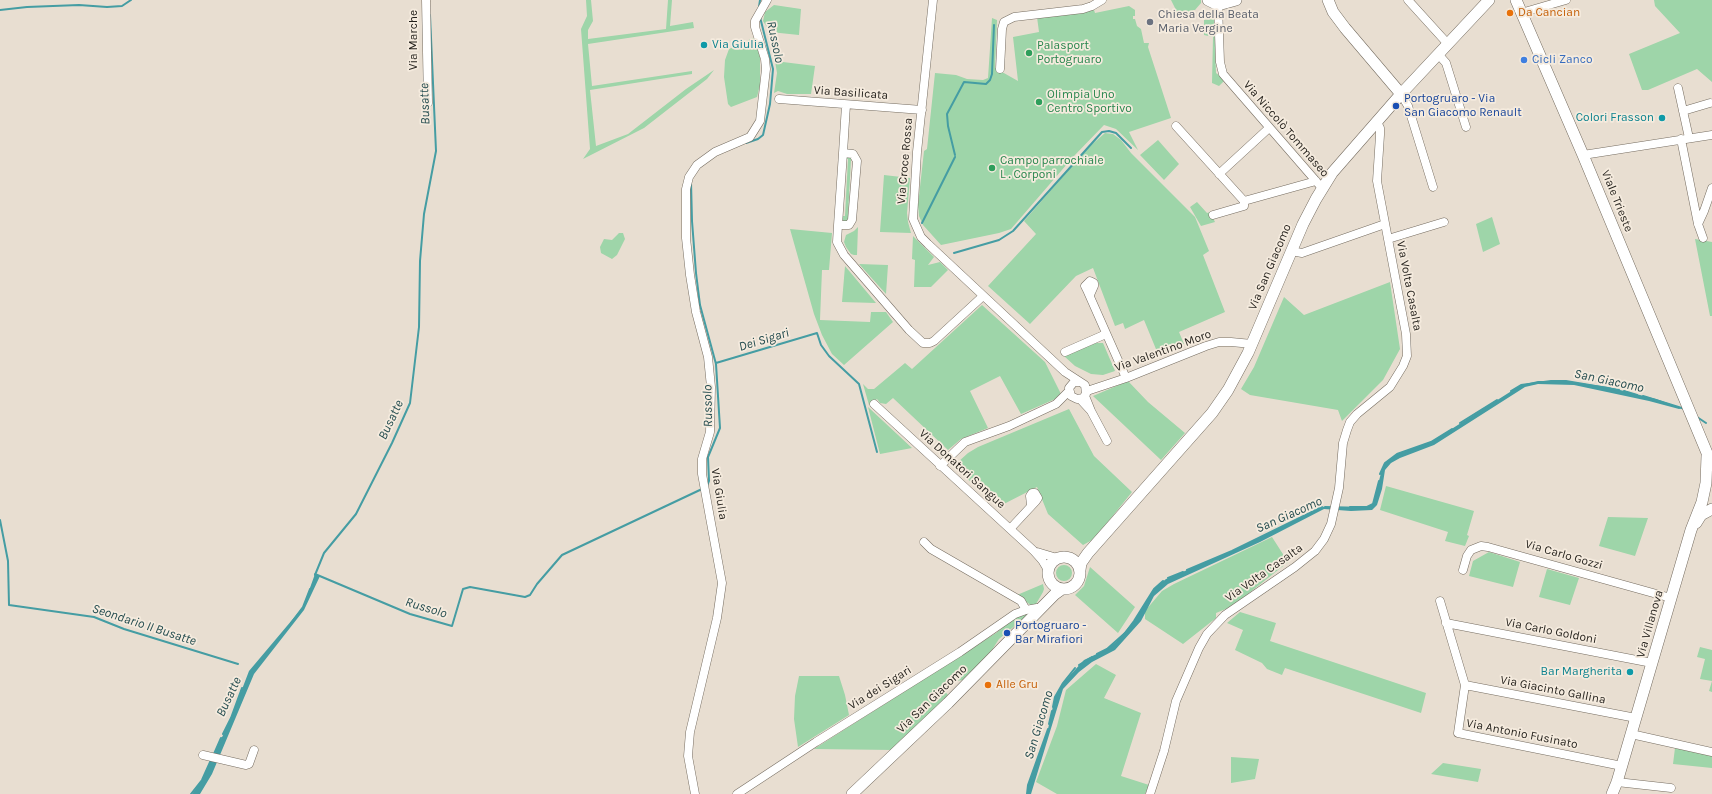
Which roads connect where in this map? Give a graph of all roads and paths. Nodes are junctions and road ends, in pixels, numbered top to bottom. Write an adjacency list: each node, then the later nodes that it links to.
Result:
1 (426, 0): 22 (street, Via Marche)
2 (767, 0): 93 (street, Via Giulia)
3 (933, 0): 25 (street, Via Croce Rossa)
4 (1090, 0): 14 (street)
5 (1102, 0): 14 (street)
6 (1208, 0): 13 (street)
7 (1236, 0): 13 (street)
8 (1328, 0): 20 (street)
9 (1408, 0): 16 (street)
10 (1489, 0): 16 (street, Via San Giacomo)
11 (1566, 0): 15 (street)
12 (1516, 1): 15 (street, Viale Trieste)
13 (1218, 5): 30 (street, Via Niccolò Tommaseo)
14 (1083, 8): 18 (street)
15 (1521, 14): 34 (street, Viale Trieste)
16 (1447, 44): 17 (street, Via San Giacomo)
17 (1438, 54): 20 (street, Via San Giacomo); 29 (street)
18 (1000, 69)
19 (1678, 88): 26 (street)
20 (1401, 94): 27 (street, Via San Giacomo); 37 (street)
21 (779, 99): 24 (street, Via Basilicata)
22 (428, 103)
23 (1710, 103): 26 (street)
24 (846, 105): 25 (street, Via Basilicata); 33 (street)
25 (922, 110): 49 (street, Via Croce Rossa)
26 (1683, 111): 32 (street)
27 (1377, 122): 36 (street, Via San Giacomo); 42 (street, Via Volta Casalta)
28 (1176, 126): 35 (street)
29 (1466, 127)
30 (1269, 128): 35 (street); 36 (street, Via Niccolò Tommaseo)
31 (1712, 135): 32 (street)
32 (1685, 138): 34 (street); 43 (street)
33 (843, 153): 44 (street); 44 (street)
34 (1584, 155): 60 (street, Viale Trieste)
35 (1219, 174): 39 (street)
36 (1319, 185): 39 (street); 47 (street, Via San Giacomo)
37 (1433, 187)
38 (1712, 188): 43 (street)
39 (1244, 201): 40 (street)
40 (1213, 215)
41 (1444, 222): 46 (street)
42 (1385, 224): 46 (street, Via Volta Casalta); 47 (street)
43 (1698, 224): 45 (street)
44 (838, 226): 49 (street)
45 (1703, 238)
46 (1388, 239): 96 (street, Via Volta Casalta)
47 (1291, 251): 51 (street, Via San Giacomo)
48 (1090, 295): 50 (street)
49 (984, 296): 53 (street, Via Croce Rossa)
50 (1106, 334): 52 (street); 54 (street)
51 (1252, 344): 54 (street, Via Valentino Moro); 71 (street, Via San Giacomo)
52 (1065, 352)
53 (1065, 372): 55 (street, Via Croce Rossa); 56 (street, Via Croce Rossa)
54 (1126, 378): 56 (street, Via Valentino Moro)
55 (1069, 388): 56 (street, Via Croce Rossa); 56 (street); 57 (street, Via Valentino Moro)
56 (1082, 392): 57 (street, Via Valentino Moro); 59 (street)
57 (1059, 402): 62 (street, Via Valentino Moro)
58 (874, 404): 62 (street, Via Donatori Sangue)
59 (1107, 441)
60 (1709, 451): 61 (street, Viale Trieste); 64 (street, Via Villanova)
61 (1712, 465)
62 (940, 466): 67 (street, Via Donatori Sangue)
63 (1712, 494): 64 (street, Via Villanova)
64 (1702, 502): 68 (street, Via Villanova)
65 (1031, 505): 67 (street)
66 (1712, 509): 68 (street, Via Villanova)
67 (1010, 529): 70 (street, Via Donatori Sangue)
68 (1691, 530): 78 (street, Via Villanova)
69 (924, 542): 80 (street)
70 (1034, 551): 73 (street, Via Donatori Sangue); 76 (street, Via Donatori Sangue)
71 (1088, 553): 72 (street); 74 (street, Via San Giacomo)
72 (1069, 557): 73 (street); 74 (street)
73 (1057, 558): 76 (street)
74 (1080, 570): 77 (street)
75 (1463, 570): 78 (street, Via Carlo Gozzi)
76 (1048, 575): 77 (street); 80 (street, Via San Giacomo)
77 (1062, 589): 81 (street, Via San Giacomo)
78 (1671, 598): 83 (street, Via Villanova)
79 (1440, 601): 82 (street, Via Antonio Fusinato)
80 (1031, 609): 81 (street, Via San Giacomo); 94 (street, Via dei Sigari)
81 (1028, 622): 95 (street, Via San Giacomo)
82 (1446, 623): 83 (street, Via Carlo Goldoni); 84 (street, Via Antonio Fusinato)
83 (1652, 663): 85 (street, Via Villanova)
84 (1465, 685): 85 (street, Via Giacinto Gallina); 90 (street, Via Antonio Fusinato)
85 (1636, 718): 86 (street, Via Villanova)
86 (1631, 734): 88 (street); 90 (street, Via Villanova)
87 (254, 750): 89 (street)
88 (1712, 752)
89 (206, 756)
90 (1622, 766): 91 (street, Via Villanova)
91 (1617, 782): 92 (street); 97 (street, Via Villanova)
92 (1671, 788)
93 (695, 794)
94 (738, 794)
95 (852, 794)
96 (1150, 794)
97 (1612, 794)

